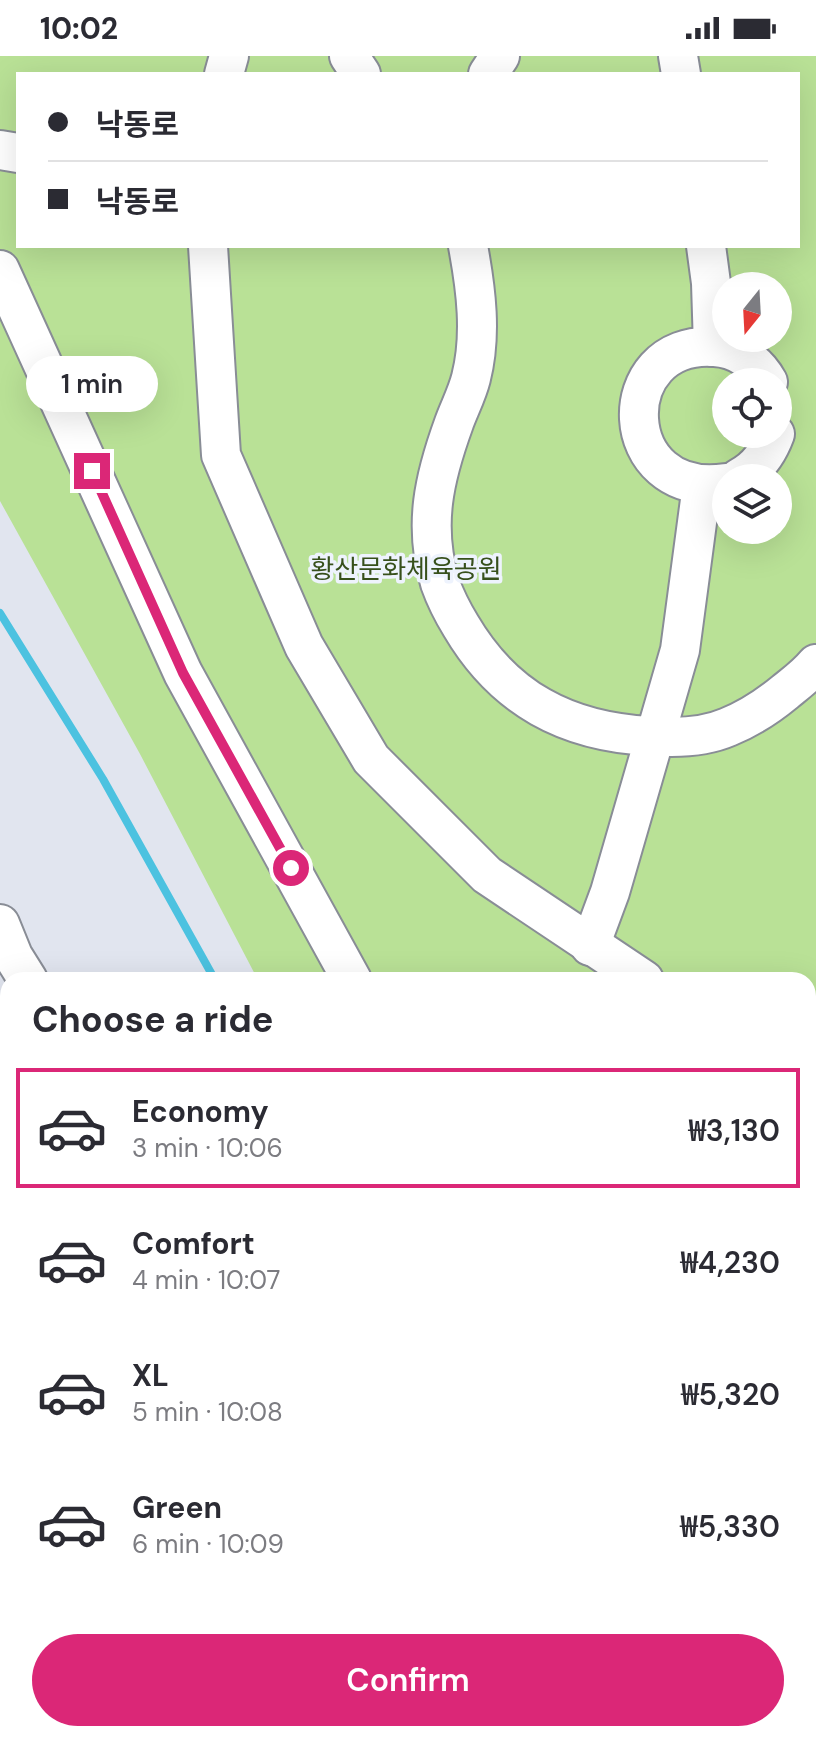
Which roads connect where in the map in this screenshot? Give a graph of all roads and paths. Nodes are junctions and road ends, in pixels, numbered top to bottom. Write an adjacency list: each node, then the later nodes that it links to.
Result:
1 (208, 248): 14 (street)
2 (468, 248): 12 (street)
3 (706, 248): 5 (street)
4 (0, 270): 16 (street)
5 (712, 315)
6 (712, 347): 9 (street)
7 (735, 352): 8 (street)
8 (758, 368)
9 (712, 484)
10 (712, 494): 12 (street)
11 (816, 664): 12 (street)
12 (657, 737): 14 (street)
13 (0, 924): 15 (street)
14 (590, 946): 17 (street)
15 (23, 972)
16 (348, 972)
17 (631, 972)

